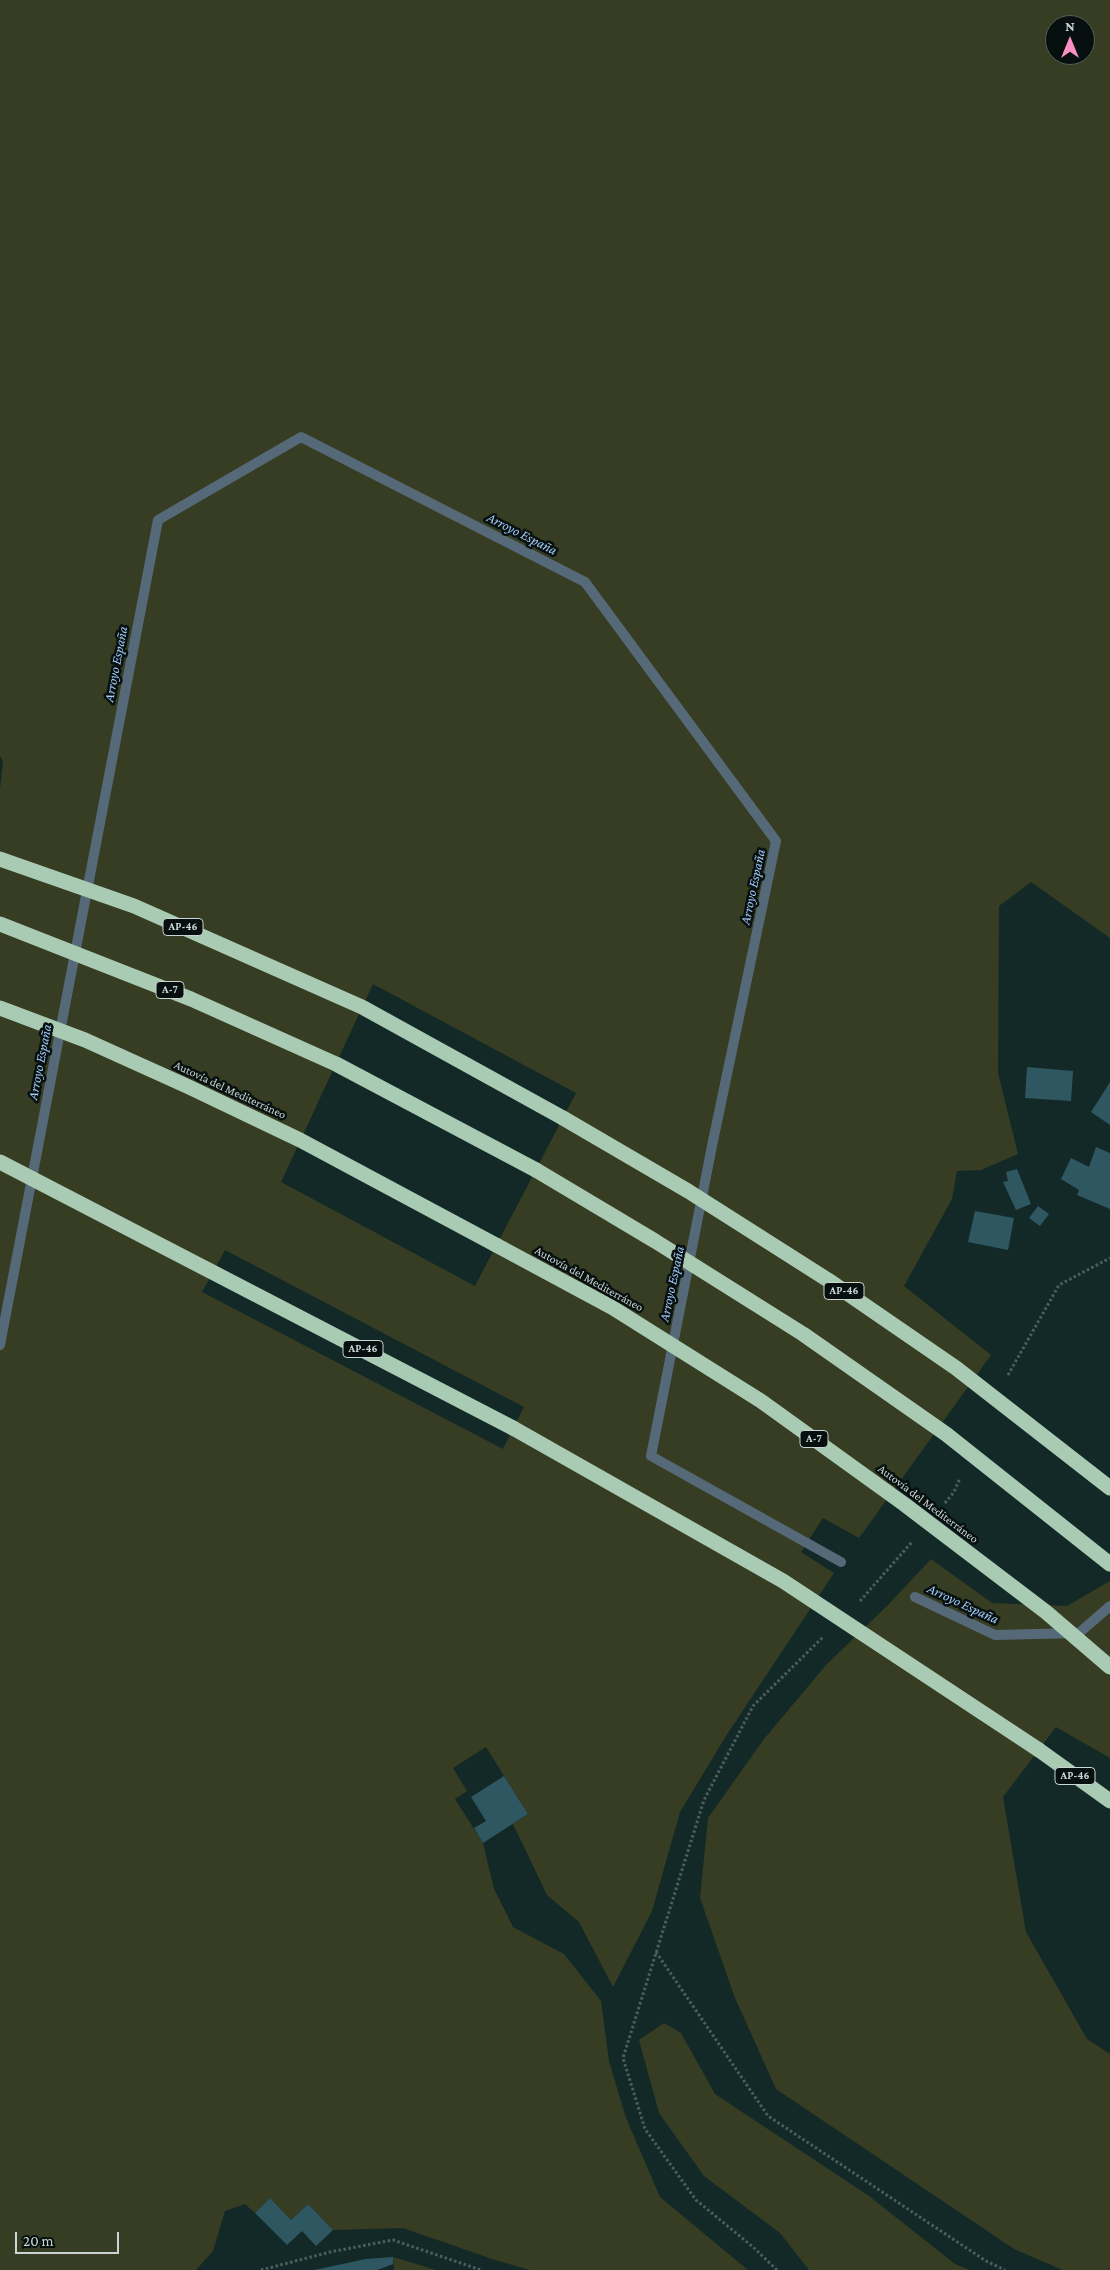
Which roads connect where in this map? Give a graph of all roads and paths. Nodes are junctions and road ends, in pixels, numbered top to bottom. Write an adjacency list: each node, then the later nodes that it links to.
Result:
1 (0, 859): 8 (highway, AP-46, bridge)
2 (0, 924): 11 (highway, A-7, bridge)
3 (0, 1008): 14 (highway, Autovía del Mediterráneo / A-7, bridge)
4 (0, 1162): 15 (highway, AP-46, bridge)
5 (1110, 1258): 6 (path)
6 (1007, 1377)
7 (962, 1474): 9 (path)
8 (1110, 1488)
9 (942, 1506)
10 (918, 1534): 12 (path)
11 (1110, 1564)
12 (856, 1605)
13 (829, 1632): 16 (path)
14 (1110, 1667)
15 (1110, 1801)
16 (655, 1952): 19 (path); 20 (path)
17 (261, 2270): 18 (path)
18 (481, 2270)
19 (778, 2270)
20 (1006, 2270)

